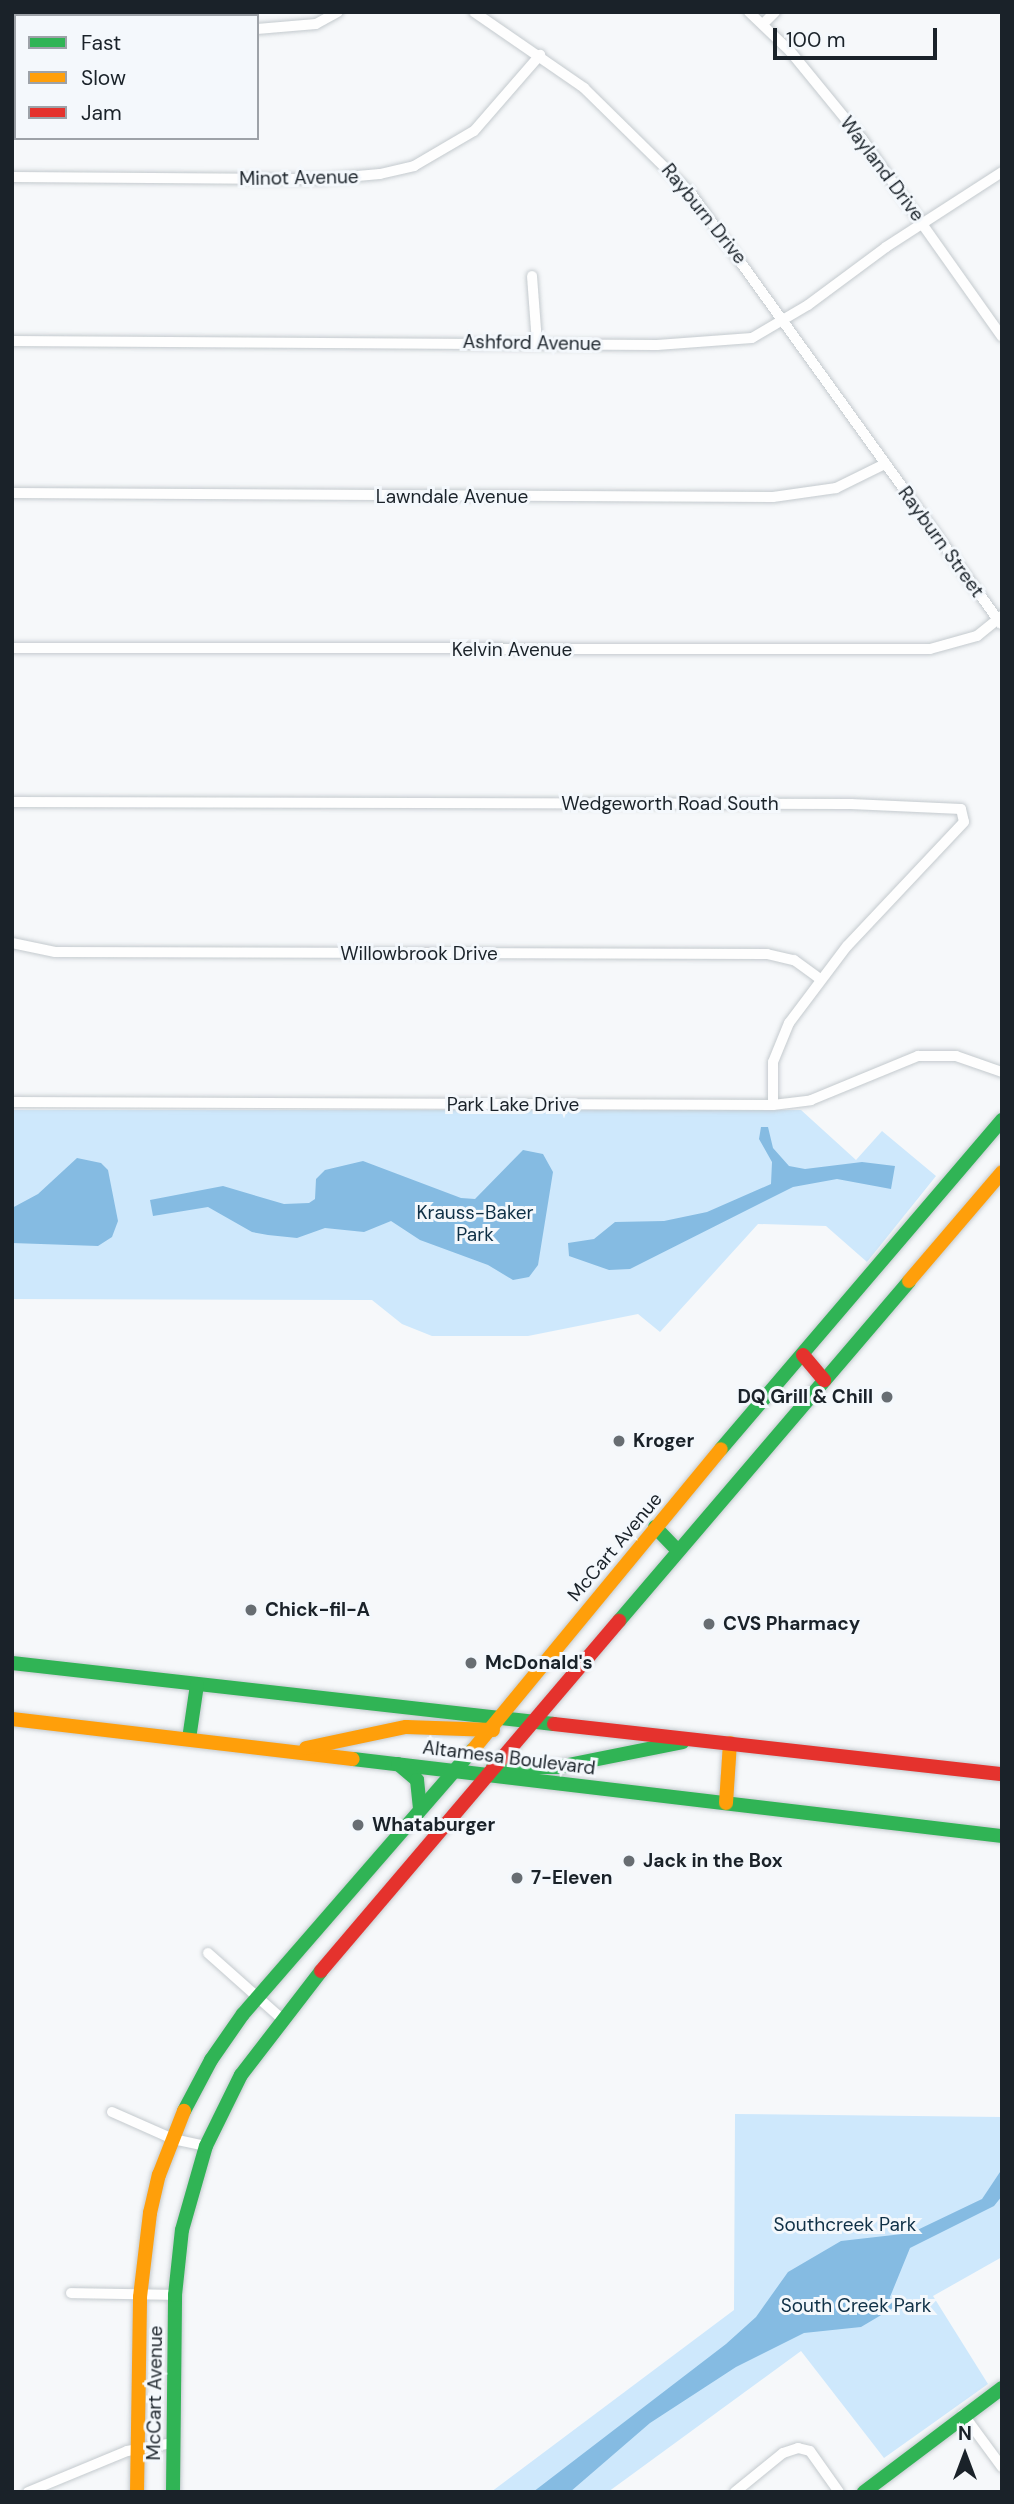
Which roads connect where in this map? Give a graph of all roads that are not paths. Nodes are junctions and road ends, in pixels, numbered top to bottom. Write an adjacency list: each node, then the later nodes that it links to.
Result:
1 (338, 12): 6 (street)
2 (474, 12): 8 (street, Rayburn Drive)
3 (749, 12): 5 (street, Wayland Drive)
4 (775, 12): 5 (street)
5 (763, 24): 12 (street, Wayland Drive)
6 (259, 29)
7 (14, 44): 9 (street)
8 (540, 55): 11 (street, Minot Avenue); 14 (street, Rayburn Drive)
9 (12, 79)
10 (1002, 172): 12 (street, Ashford Avenue)
11 (12, 177)
12 (922, 223): 14 (street, Ashford Avenue); 15 (street, Wayland Drive)
13 (532, 276): 17 (street)
14 (785, 320): 17 (street, Ashford Avenue); 18 (street, Rayburn Drive)
15 (1002, 337)
16 (12, 341): 17 (street, Ashford Avenue)
17 (537, 342)
18 (885, 464): 19 (street, Lawndale Avenue); 20 (street, Rayburn Street)
19 (12, 493)
20 (1000, 621): 21 (street, Kelvin Avenue)
21 (12, 648)
22 (12, 802): 24 (street, Wedgeworth Road South)
23 (12, 943): 24 (street, Willowbrook Drive)
24 (821, 979): 27 (street, Wedgeworth Road South)
25 (1002, 1072): 27 (street, Park Lake Drive)
26 (12, 1102): 27 (street, Park Lake Drive)
27 (773, 1105)
28 (1002, 1120): 30 (main road, McCart Avenue)
29 (1002, 1172): 31 (main road, McCart Avenue)
30 (803, 1355): 31 (main road); 32 (main road, McCart Avenue)
31 (824, 1380): 33 (main road, McCart Avenue)
32 (655, 1527): 33 (main road); 38 (main road, McCart Avenue)
33 (678, 1551): 37 (main road, McCart Avenue)
34 (12, 1663): 35 (main road, Altamesa Boulevard)
35 (197, 1685): 38 (main road, Altamesa Boulevard); 39 (main road)
36 (12, 1719): 39 (main road, Altamesa Boulevard)
37 (532, 1721): 38 (main road, Altamesa Boulevard); 40 (main road, Altamesa Boulevard); 45 (main road, McCart Avenue)
38 (495, 1724): 42 (main road); 44 (main road, McCart Avenue)
39 (189, 1739): 42 (main road, Altamesa Boulevard)
40 (695, 1739): 41 (main road, Altamesa Boulevard); 45 (main road)
41 (730, 1744): 46 (main road, Altamesa Boulevard); 47 (main road)
42 (294, 1751): 43 (main road, Altamesa Boulevard)
43 (398, 1763): 44 (main road, Altamesa Boulevard); 48 (main road)
44 (453, 1770): 45 (main road, Altamesa Boulevard); 48 (main road, McCart Avenue)
45 (493, 1771): 47 (main road, Altamesa Boulevard); 52 (main road, McCart Avenue)
46 (1002, 1774)
47 (726, 1803): 49 (main road, Altamesa Boulevard)
48 (420, 1809): 51 (main road, McCart Avenue)
49 (1002, 1836)
50 (208, 1953): 51 (street)
51 (258, 1998): 52 (street); 54 (main road, McCart Avenue)
52 (281, 2018): 55 (main road, McCart Avenue)
53 (112, 2112): 54 (street)
54 (173, 2139): 55 (street); 58 (main road, McCart Avenue)
55 (206, 2146): 57 (main road, McCart Avenue)
56 (71, 2293): 58 (street, McCart Avenue)
57 (175, 2295): 58 (street, McCart Avenue); 61 (main road, McCart Avenue)
58 (140, 2297): 62 (main road, McCart Avenue)
59 (1002, 2388): 60 (main road)
60 (963, 2414): 63 (street); 69 (main road)
61 (173, 2443): 62 (street); 66 (main road, McCart Avenue)
62 (138, 2447): 64 (street); 65 (main road, McCart Avenue)
63 (1002, 2467)
64 (28, 2492)
65 (137, 2492)
66 (173, 2492)
67 (735, 2492): 68 (street)
68 (839, 2492)
69 (864, 2492)

